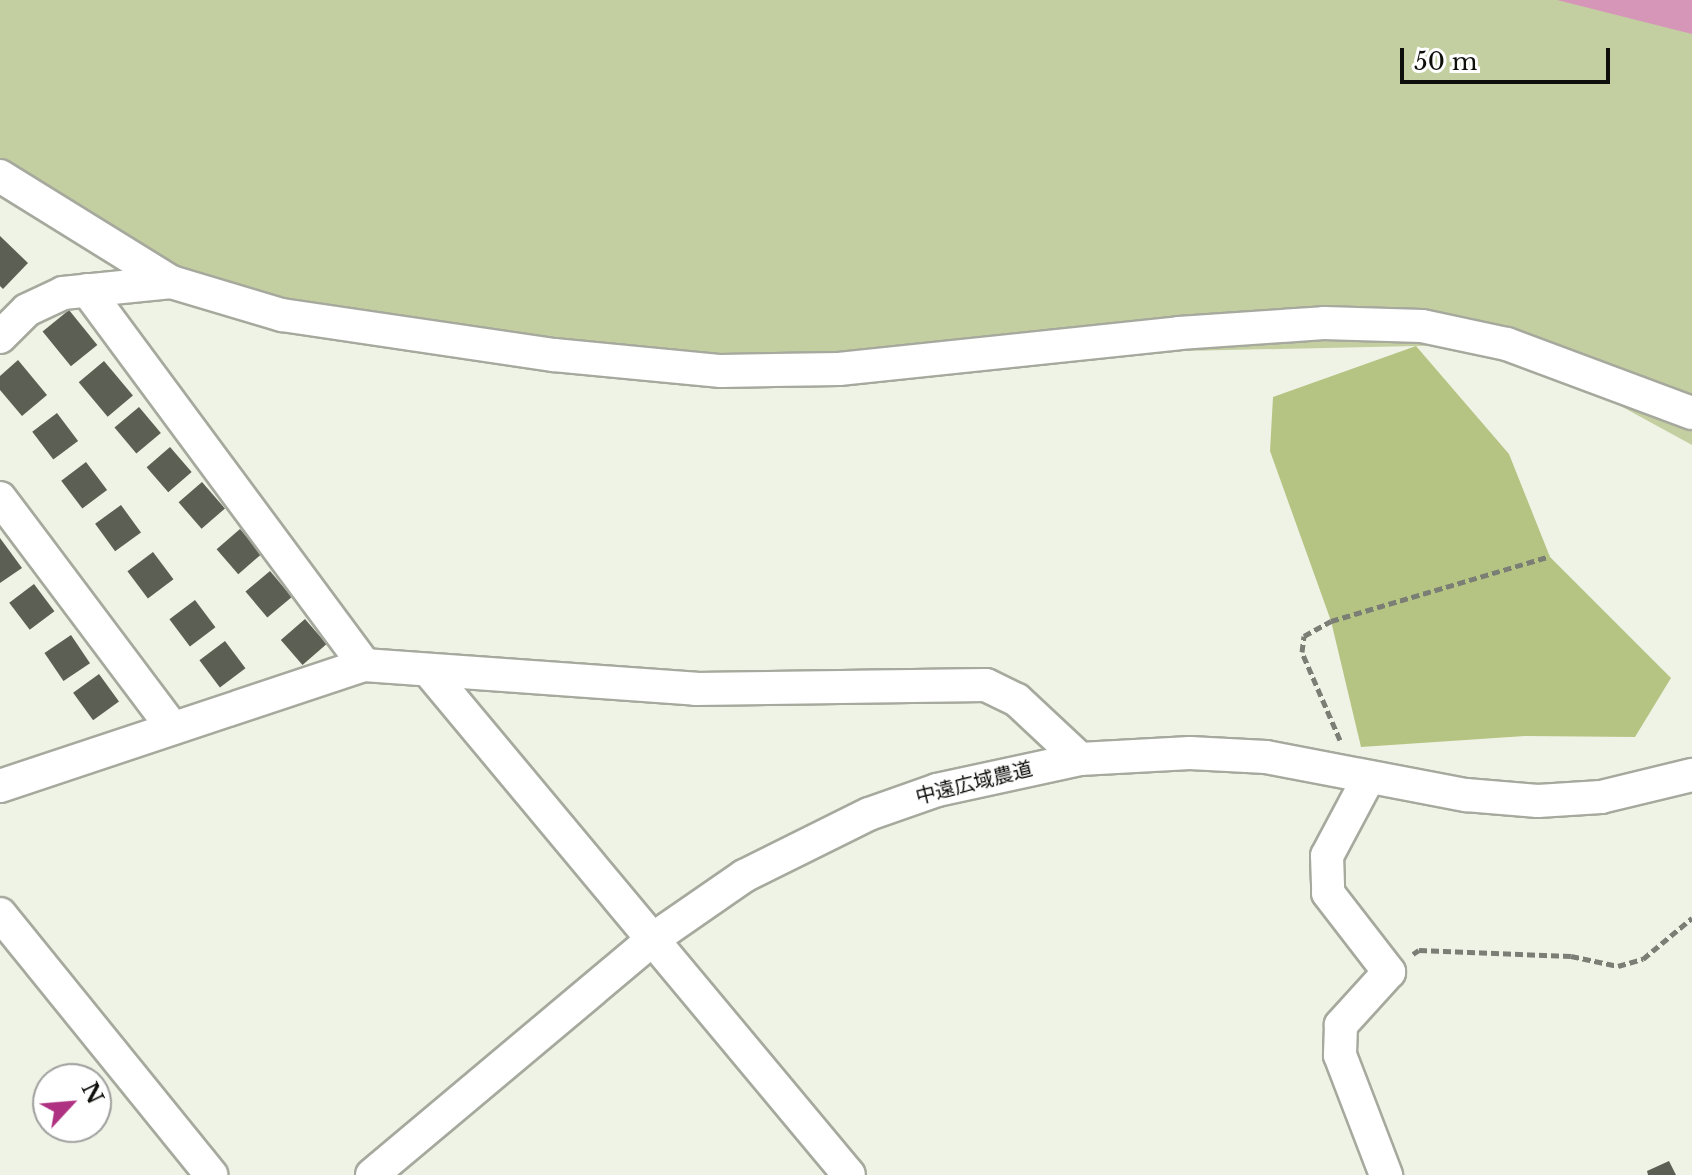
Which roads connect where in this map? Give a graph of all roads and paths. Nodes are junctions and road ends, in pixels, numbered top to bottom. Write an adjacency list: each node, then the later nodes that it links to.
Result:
1 (0, 176): 2 (street)
2 (171, 282): 3 (street); 5 (street)
3 (87, 290): 4 (street); 8 (street)
4 (0, 337)
5 (1692, 413)
6 (0, 498): 10 (street)
7 (1550, 556): 13 (path)
8 (364, 665): 9 (street); 10 (street)
9 (428, 670): 11 (street); 17 (street)
10 (173, 728): 14 (street)
11 (1080, 759): 13 (street, 中遠広域農道); 17 (street, 中遠広域農道)
12 (1692, 775): 13 (street, 中遠広域農道)
13 (1362, 776): 18 (street)
14 (0, 786)
15 (0, 914): 19 (street)
16 (1692, 918): 18 (path)
17 (653, 939): 20 (street, 中遠広域農道); 21 (street)
18 (1389, 972): 22 (street)
19 (211, 1175)
20 (372, 1175)
21 (849, 1175)
22 (1386, 1175)

